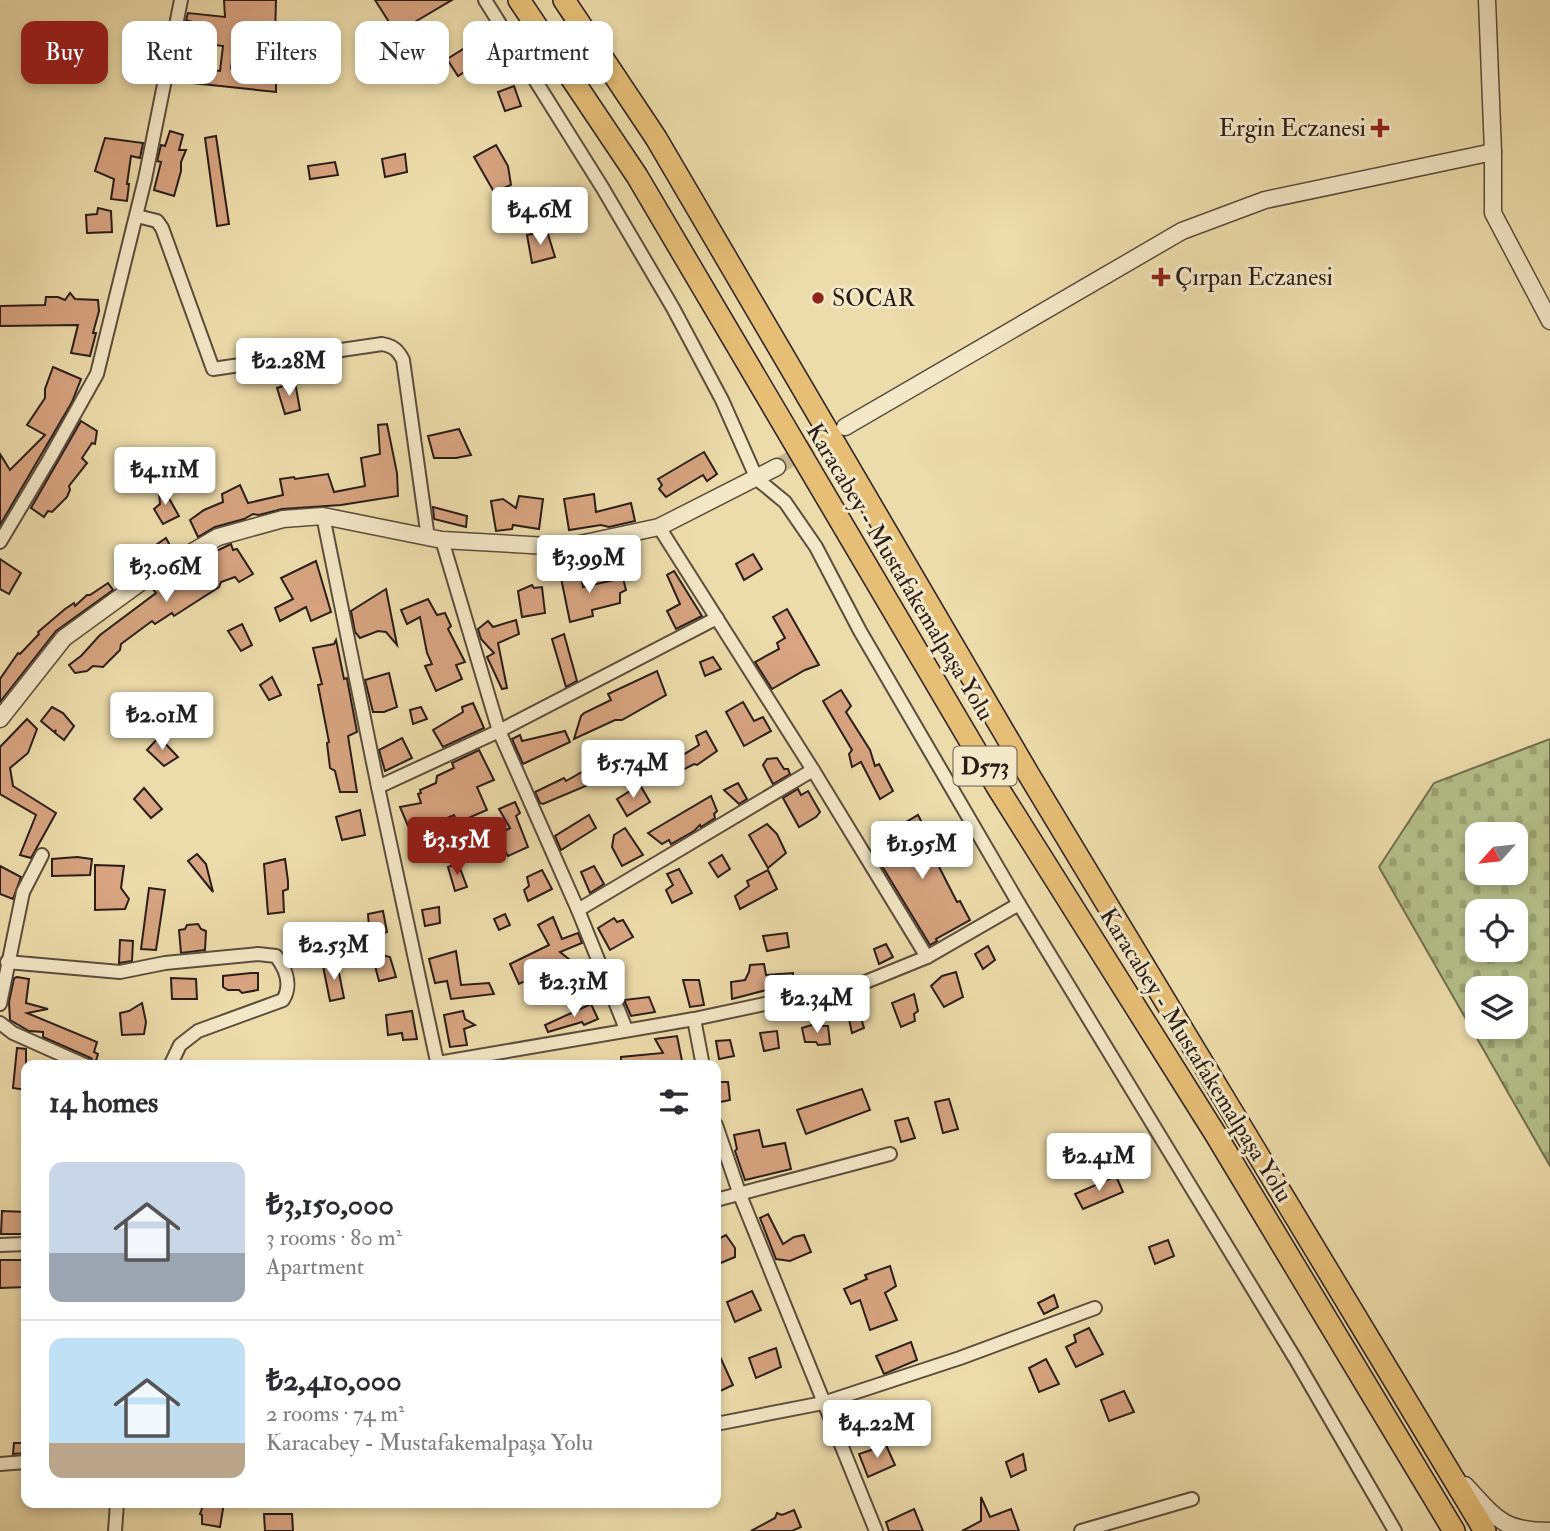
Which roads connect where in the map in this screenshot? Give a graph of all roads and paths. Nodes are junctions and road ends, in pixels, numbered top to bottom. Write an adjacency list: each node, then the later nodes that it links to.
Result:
1 (181, 0): 7 (street)
2 (485, 0): 11 (street)
3 (519, 0): 47 (highway, Karacabey - Mustafakemalpaşa Yolu / D573)
4 (565, 0): 46 (highway, Karacabey - Mustafakemalpaşa Yolu / D573)
5 (1487, 0): 6 (street)
6 (1493, 152): 8 (street); 9 (street)
7 (137, 216): 14 (street); 15 (street)
8 (1550, 321)
9 (845, 427)
10 (777, 467): 11 (street)
11 (757, 478): 13 (street); 22 (street)
12 (323, 516): 14 (street); 17 (street); 20 (street)
13 (659, 527): 14 (street); 16 (street)
14 (435, 539): 18 (street)
15 (0, 542)
16 (717, 618): 18 (street); 19 (street)
17 (0, 719)
18 (499, 731): 20 (street); 23 (street)
19 (813, 770): 23 (street); 24 (street)
20 (378, 787): 32 (street)
21 (42, 855): 25 (street)
22 (1019, 904): 24 (street); 53 (street)
23 (579, 910): 29 (street)
24 (927, 957): 27 (street)
25 (7, 962): 26 (street); 31 (street)
26 (0, 1004)
27 (694, 1019): 29 (street); 34 (street)
28 (0, 1023): 30 (street)
29 (626, 1029): 33 (street)
30 (74, 1060)
31 (173, 1060)
32 (437, 1060)
33 (464, 1060)
34 (703, 1060)
35 (721, 1140): 37 (street)
36 (890, 1154): 37 (street)
37 (740, 1195): 38 (street); 42 (street)
38 (721, 1199)
39 (21, 1244): 40 (street)
40 (0, 1245)
41 (1095, 1308): 42 (street)
42 (823, 1403): 43 (street); 51 (street)
43 (721, 1423)
44 (21, 1462): 45 (street)
45 (0, 1464)
46 (1447, 1465): 56 (highway, Karacabey - Mustafakemalpaşa Yolu / D573); 57 (street)
47 (1426, 1483): 54 (street); 55 (highway, Karacabey - Mustafakemalpaşa Yolu / D573)
48 (1192, 1499): 52 (street)
49 (117, 1508): 50 (street)
50 (115, 1531)
51 (876, 1531)
52 (1081, 1531)
53 (1395, 1531)
54 (1441, 1531)
55 (1454, 1531)
56 (1485, 1531)
57 (1550, 1531)

